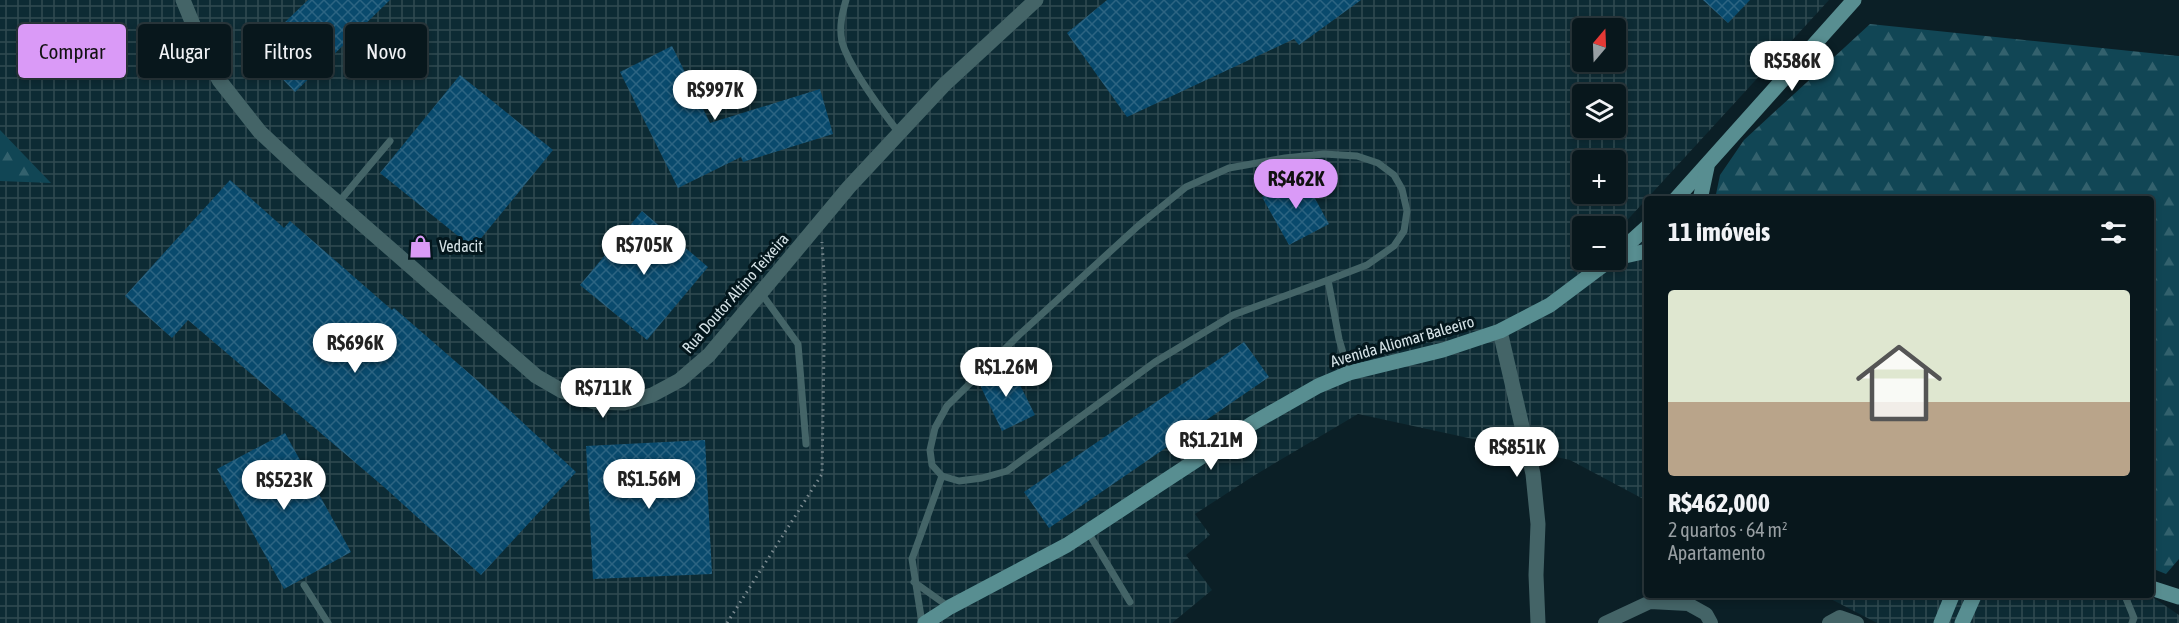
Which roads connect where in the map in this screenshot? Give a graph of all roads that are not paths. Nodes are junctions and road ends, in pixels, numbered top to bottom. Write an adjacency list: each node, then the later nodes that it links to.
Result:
1 (183, 0): 10 (street, Rua Doutor Altino Teixeira)
2 (846, 0): 5 (lane)
3 (1036, 0): 5 (street, Rua Doutor Altino Teixeira)
4 (1854, 0): 7 (main road)
5 (899, 133): 17 (street, Rua Doutor Altino Teixeira)
6 (390, 141): 10 (lane)
7 (1707, 164): 8 (main road); 9 (main road)
8 (1679, 196)
9 (1701, 196)
10 (338, 203): 17 (street, Rua Doutor Altino Teixeira)
11 (1644, 230): 12 (main road)
12 (1626, 247)
13 (1644, 251): 14 (main road)
14 (1626, 254)
15 (1597, 270): 18 (main road, Avenida Aliomar Baleeiro)
16 (1328, 280): 19 (lane); 21 (lane); 21 (lane)
17 (761, 293): 20 (lane)
18 (1500, 331): 19 (main road, Avenida Aliomar Baleeiro); 34 (street)
19 (1349, 373): 22 (main road, Avenida Aliomar Baleeiro)
20 (806, 444)
21 (942, 476): 23 (lane)
22 (1088, 532): 30 (lane); 31 (main road, Avenida Aliomar Baleeiro)
23 (914, 582): 31 (lane); 33 (lane)
24 (304, 585): 32 (lane)
25 (2154, 589): 26 (main road)
26 (2179, 597)
27 (1951, 598): 39 (main road)
28 (1973, 598): 40 (main road)
29 (2127, 598): 41 (lane)
30 (1130, 602)
31 (950, 607): 33 (main road, Avenida Aliomar Baleeiro)
32 (328, 623)
33 (923, 623)
34 (1538, 623)
35 (1605, 623): 36 (street)
36 (1711, 623)
37 (1829, 623): 38 (street)
38 (1857, 623)
39 (1941, 623)
40 (1962, 623)
41 (2132, 623)

